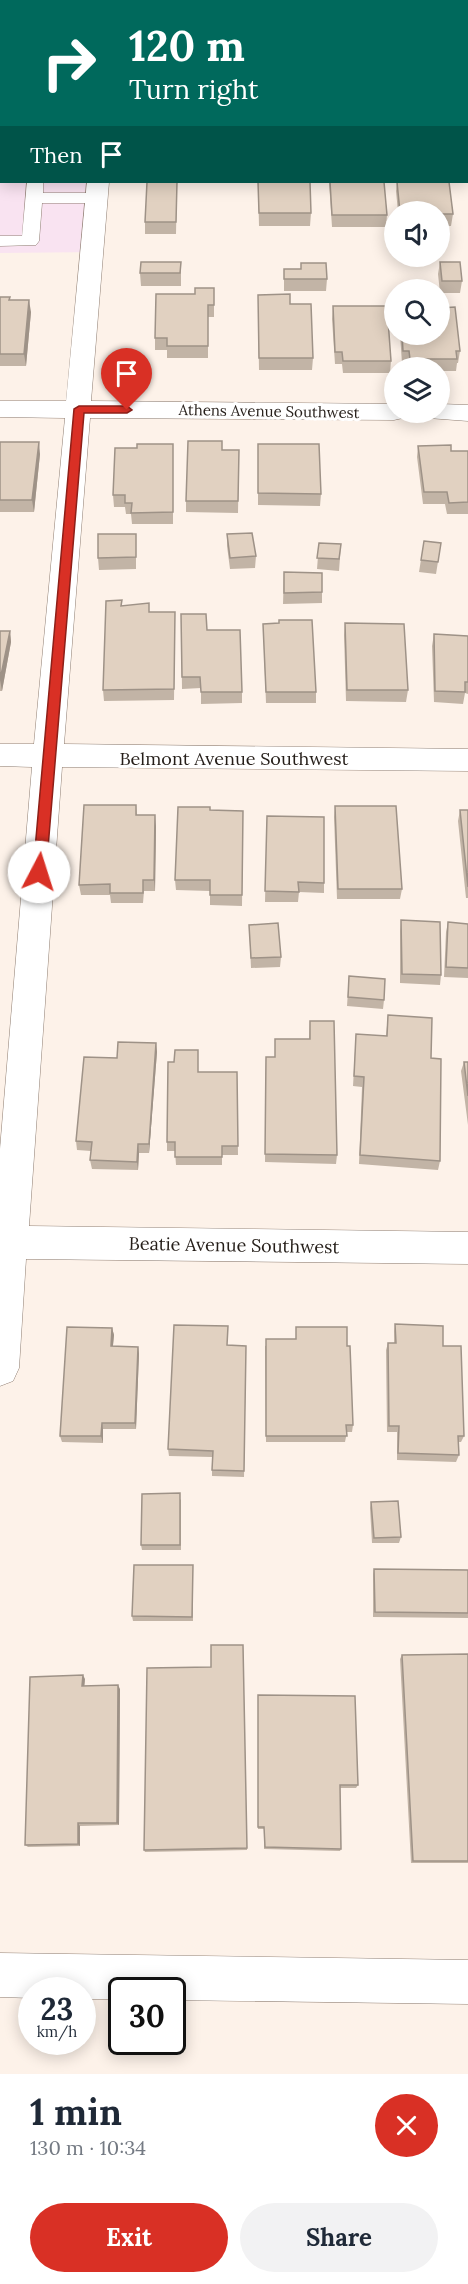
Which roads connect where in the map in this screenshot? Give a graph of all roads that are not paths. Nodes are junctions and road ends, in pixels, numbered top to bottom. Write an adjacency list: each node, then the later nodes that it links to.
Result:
1 (34, 190): 2 (lane); 3 (lane)
2 (98, 190): 5 (street)
3 (0, 241)
4 (0, 408): 5 (street, Athens Avenue Southwest)
5 (79, 409): 6 (street, Athens Avenue Southwest); 10 (street)
6 (384, 412)
7 (450, 412): 8 (street)
8 (468, 413)
9 (0, 755): 10 (street, Belmont Avenue Southwest)
10 (48, 756): 11 (street, Belmont Avenue Southwest); 12 (street)
11 (468, 760)
12 (5, 1242): 13 (street, Beatie Avenue Southwest); 14 (street)
13 (468, 1248)
14 (0, 1368)
15 (0, 1975): 16 (street)
16 (468, 1982)

